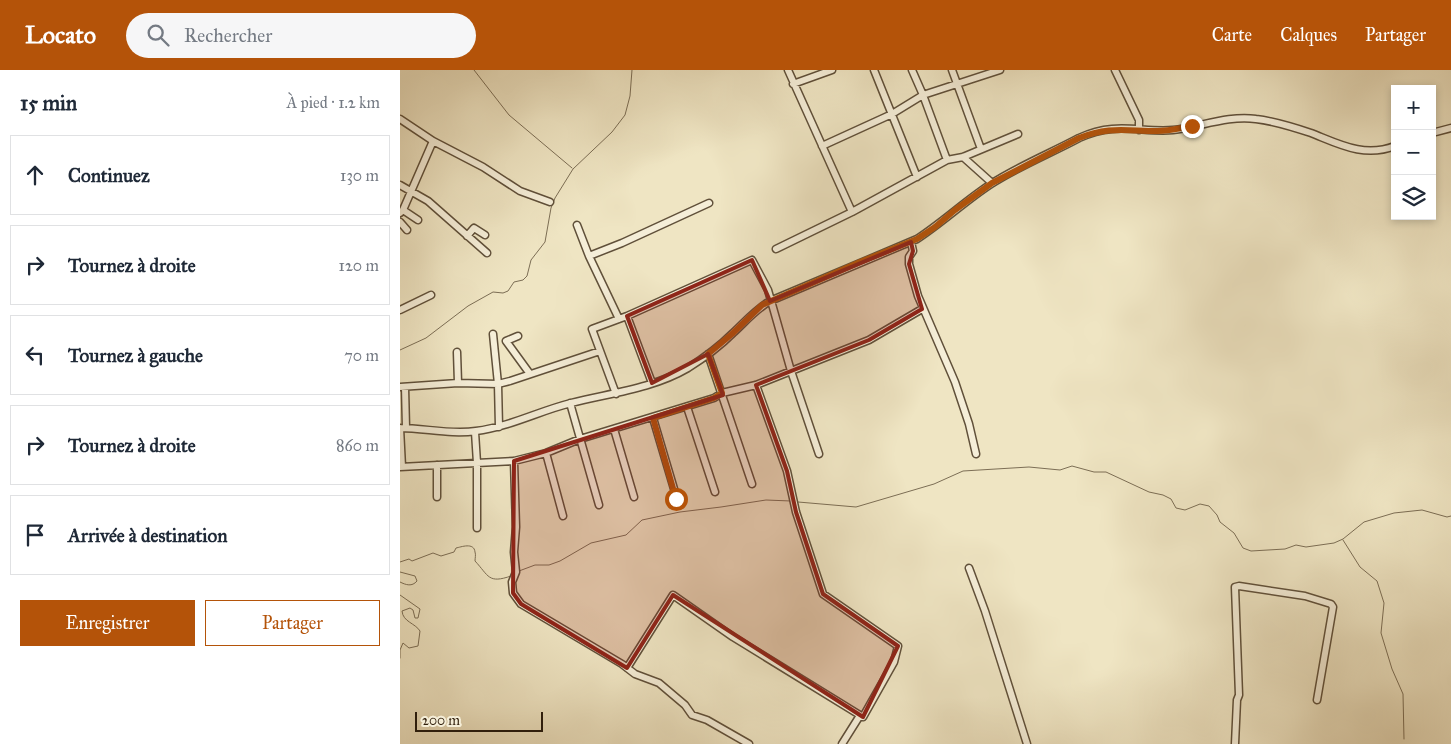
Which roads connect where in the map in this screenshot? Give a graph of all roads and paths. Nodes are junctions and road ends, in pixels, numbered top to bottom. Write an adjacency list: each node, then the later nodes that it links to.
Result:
1 (788, 70): 9 (street)
2 (832, 70): 9 (street)
3 (874, 70): 11 (street)
4 (912, 70): 10 (street)
5 (952, 70): 8 (street)
6 (1115, 70): 14 (street)
7 (995, 71): 8 (street)
8 (958, 83): 10 (street); 20 (street)
9 (793, 84): 18 (street)
10 (923, 95): 11 (street); 22 (street)
11 (892, 114): 18 (street); 23 (street)
12 (400, 119): 17 (street)
13 (1451, 128): 15 (street)
14 (1140, 130): 19 (street); 24 (street)
15 (1436, 132)
16 (1018, 134): 20 (street)
17 (434, 141): 26 (street); 27 (street)
18 (822, 146): 30 (street)
19 (1391, 147)
20 (981, 149): 21 (street)
21 (963, 157): 22 (street); 24 (street)
22 (947, 160): 23 (street)
23 (917, 177): 30 (street)
24 (992, 183): 37 (street)
25 (400, 185): 26 (street)
26 (411, 192): 29 (street); 36 (street)
27 (550, 202)
28 (709, 203): 40 (street)
29 (402, 211): 31 (street)
30 (852, 212): 38 (street)
31 (418, 220)
32 (400, 222): 34 (street)
33 (577, 225): 40 (street)
34 (407, 230)
35 (485, 235): 36 (street)
36 (467, 236): 39 (street)
37 (910, 242): 42 (street); 43 (street)
38 (776, 249)
39 (487, 253)
40 (588, 256): 46 (street)
41 (431, 295): 44 (street)
42 (770, 300): 45 (street); 51 (street); 52 (street)
43 (922, 309): 52 (street); 71 (street)
44 (400, 310)
45 (627, 316): 46 (street); 55 (street)
46 (618, 319): 49 (street)
47 (493, 334): 56 (street)
48 (518, 336): 53 (street)
49 (600, 351): 53 (street); 60 (street)
50 (457, 352): 54 (street)
51 (708, 354): 55 (street); 59 (street)
52 (790, 371): 57 (street); 70 (street)
53 (530, 374): 56 (street)
54 (458, 383): 56 (street); 58 (street)
55 (652, 383): 60 (street)
56 (498, 384): 64 (street)
57 (756, 385): 59 (street); 87 (street)
58 (403, 387): 65 (street)
59 (722, 393): 62 (street); 76 (street)
60 (616, 394): 61 (street)
61 (570, 403): 64 (street); 68 (street)
62 (687, 407): 63 (street); 77 (street)
63 (653, 418): 66 (street); 80 (street)
64 (498, 427): 67 (street)
65 (402, 428): 67 (street); 75 (street)
66 (614, 430): 68 (street); 79 (street)
67 (474, 432): 73 (street)
68 (580, 439): 69 (street); 81 (street)
69 (546, 453): 72 (street); 82 (street)
70 (820, 454)
71 (976, 454)
72 (514, 461): 73 (street); 85 (street)
73 (477, 463): 74 (street); 83 (street)
74 (437, 465): 75 (street); 78 (street)
75 (401, 467)
76 (752, 484)
77 (715, 492)
78 (437, 497)
79 (634, 497)
80 (676, 499)
81 (599, 505)
82 (563, 516)
83 (477, 528)
84 (969, 568): 90 (street)
85 (627, 668): 87 (street); 88 (street)
86 (1317, 700): 91 (street)
87 (863, 717): 89 (street)
88 (749, 744)
89 (842, 744)
90 (1027, 744)
91 (1235, 744)

